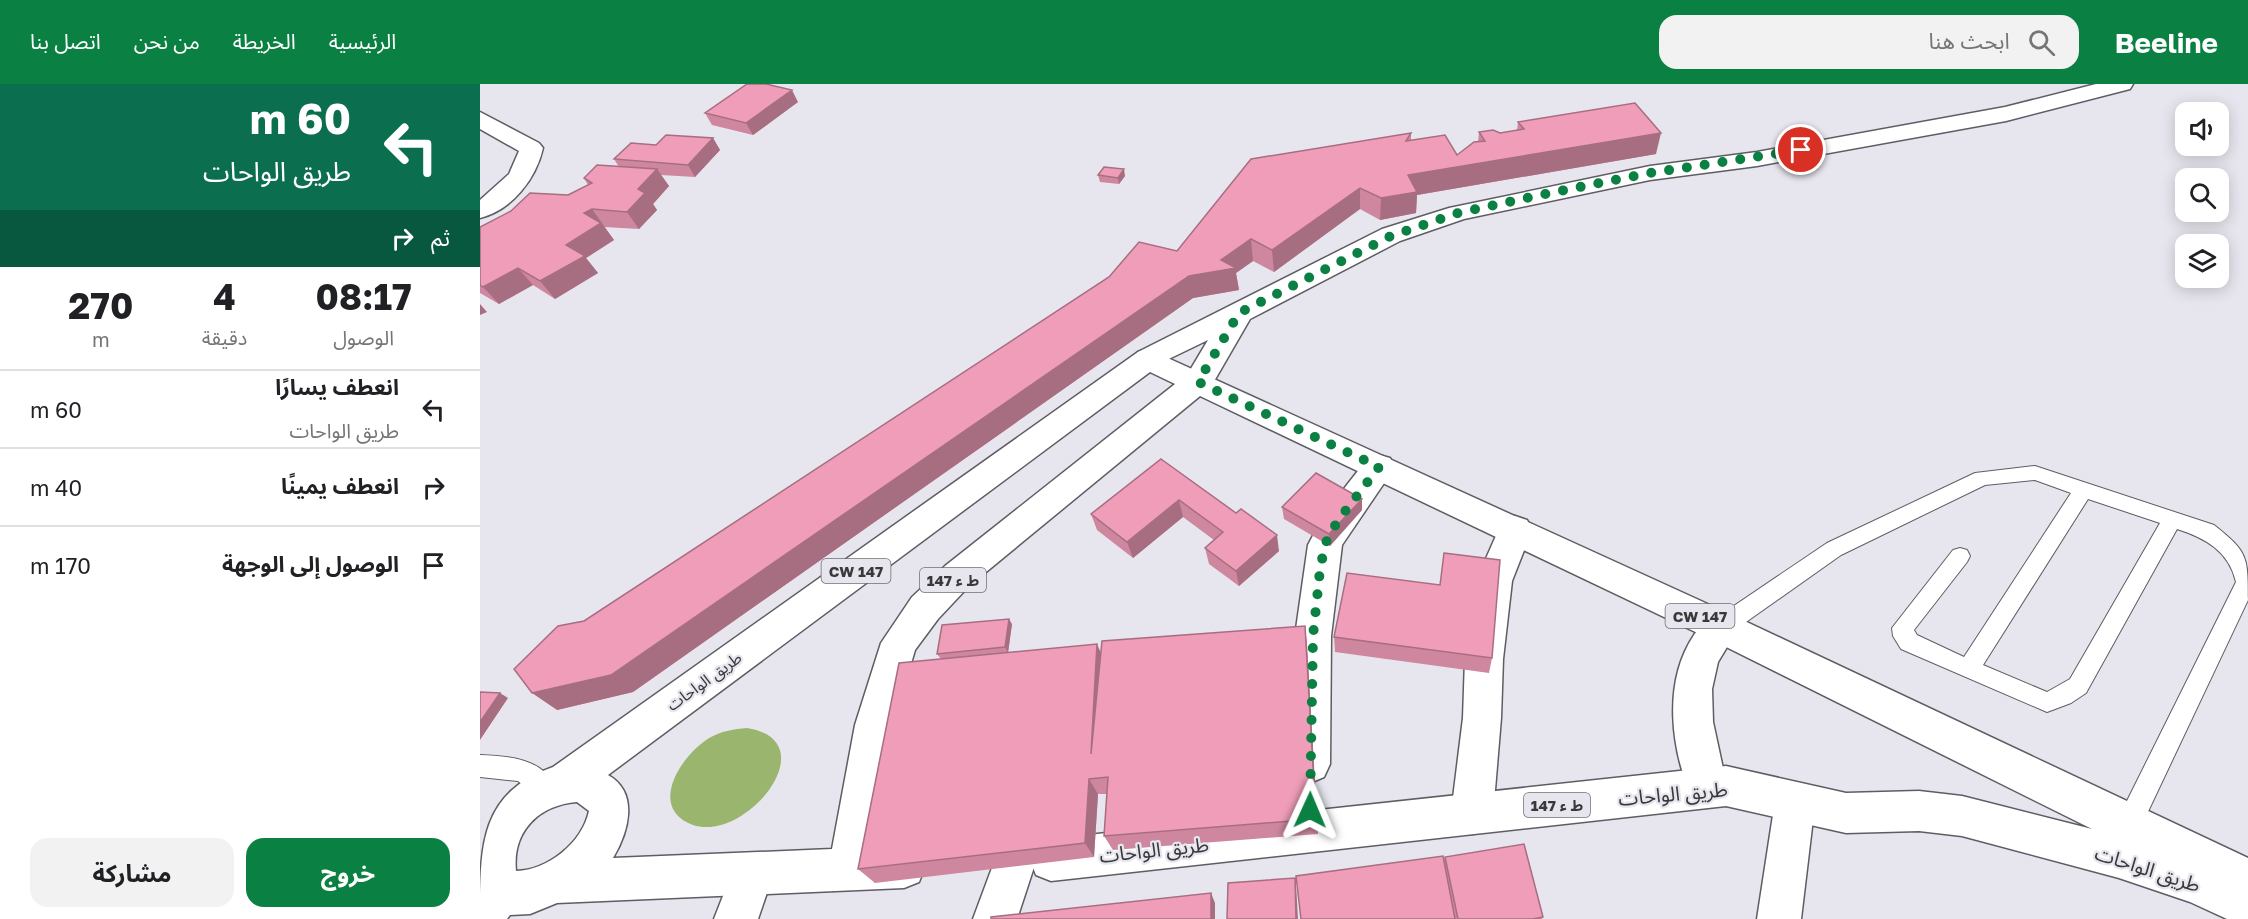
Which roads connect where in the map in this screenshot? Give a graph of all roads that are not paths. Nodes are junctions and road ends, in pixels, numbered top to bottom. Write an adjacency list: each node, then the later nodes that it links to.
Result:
1 (2122, 84): 4 (main road)
2 (480, 119): 3 (main road)
3 (482, 206)
4 (1239, 313): 5 (main road); 6 (main road)
5 (1148, 359): 6 (main road, طريق الواحات / CW 147); 15 (main road, طريق الواحات / CW 147)
6 (1198, 382): 7 (main road, طريق الواحات / CW 147); 23 (main road, ط ء 147)
7 (1379, 467): 10 (main road, طريق الواحات / CW 147); 20 (main road)
8 (2084, 489): 9 (lane); 12 (lane); 13 (lane)
9 (2172, 519): 13 (lane); 21 (lane)
10 (1515, 530): 12 (main road, طريق الواحات / CW 147); 18 (main road)
11 (1960, 556): 13 (lane)
12 (1721, 627): 16 (main road); 21 (main road, طريق الواحات / CW 147)
13 (1968, 669)
14 (480, 766): 15 (lane)
15 (554, 785): 19 (main road); 26 (main road)
16 (1707, 787): 17 (main road, طريق الواحات / ط ء 147); 18 (main road, طريق الواحات / ط ء 147)
17 (1795, 802): 21 (main road, طريق الواحات / ط ء 147); 31 (main road)
18 (1472, 814): 20 (main road, طريق الواحات / ط ء 147)
19 (493, 817): 27 (main road)
20 (1309, 831): 22 (main road, طريق الواحات / ط ء 147)
21 (2124, 841): 25 (main road, طريق الواحات / CW 147); 28 (main road, طريق الواحات / ط ء 147)
22 (979, 865): 23 (main road, طريق الواحات / ط ء 147); 30 (main road)
23 (850, 868): 24 (main road, ط ء 147)
24 (752, 875): 26 (main road, ط ء 147); 29 (main road)
25 (2248, 880)
26 (558, 882): 27 (main road)
27 (488, 896)
28 (2248, 906)
29 (736, 919)
30 (995, 919)
31 (1779, 919)

